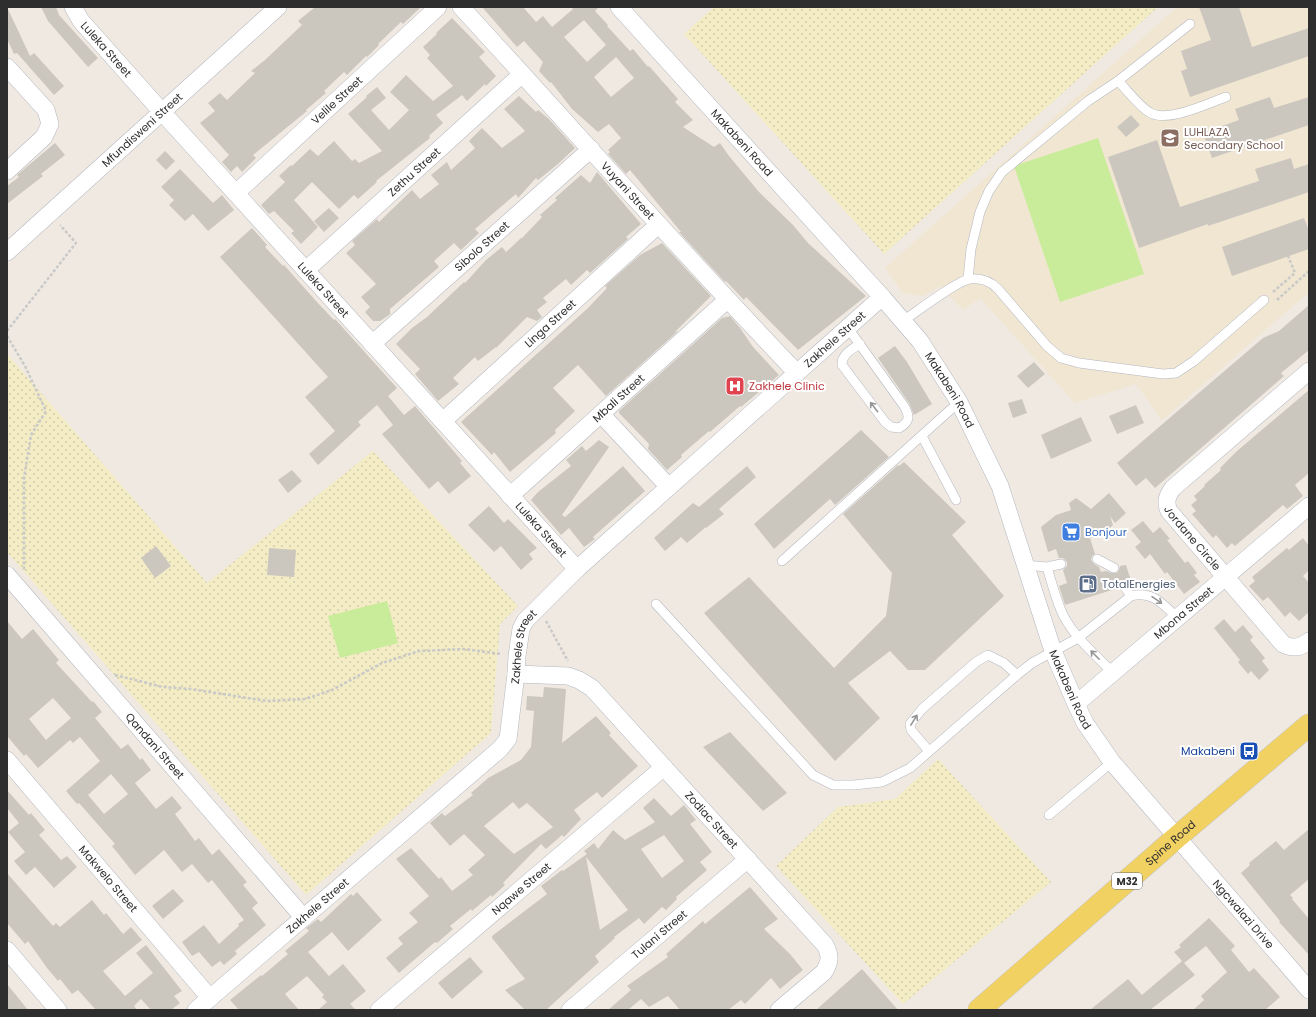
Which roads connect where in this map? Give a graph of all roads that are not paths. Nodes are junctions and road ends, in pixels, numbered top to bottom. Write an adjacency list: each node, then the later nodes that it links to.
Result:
1 (73, 7): 11 (street, Luleka Street)
2 (278, 7): 11 (street, Mfundisweni Street)
3 (438, 7): 14 (street, Velile Street)
4 (461, 7): 8 (street, Vuyani Street)
5 (619, 7): 19 (street, Makabeni Road)
6 (1190, 24): 9 (lane)
7 (7, 67): 13 (street)
8 (522, 74): 12 (street, Vuyani Street); 17 (street, Zethu Street)
9 (1118, 81): 10 (lane); 18 (lane)
10 (1226, 97)
11 (162, 112): 14 (street, Luleka Street); 16 (street, Mfundisweni Street)
12 (591, 149): 15 (street, Vuyani Street); 24 (street, Sibolo Street)
13 (7, 171)
14 (236, 194): 17 (street, Luleka Street)
15 (658, 225): 20 (street, Vuyani Street); 30 (street, Linga Street)
16 (7, 252)
17 (306, 270): 24 (street, Luleka Street)
18 (968, 279): 21 (lane); 22 (lane)
19 (882, 297): 22 (street, Makabeni Road); 23 (street, Zakhele Street)
20 (727, 300): 27 (street, Vuyani Street); 29 (street, Mbali Street)
21 (1264, 300)
22 (903, 321): 28 (street, Makabeni Road)
23 (848, 328): 25 (lane); 27 (street, Zakhele Street)
24 (372, 344): 30 (street, Luleka Street)
25 (860, 344): 25 (lane, one-way to 25)
26 (1309, 371): 44 (street, Jordane Circle)
27 (797, 373): 32 (street, Zakhele Street)
28 (958, 402): 31 (lane); 39 (street, Makabeni Road)
29 (601, 414): 32 (street); 33 (street, Mbali Street)
30 (443, 421): 33 (street, Luleka Street)
31 (922, 436): 34 (lane); 37 (lane)
32 (669, 487): 42 (street, Zakhele Street)
33 (510, 496): 42 (street, Luleka Street)
34 (956, 500)
35 (1309, 506): 44 (street, Mbona Street)
36 (1097, 559): 41 (lane)
37 (782, 561)
38 (1061, 564): 40 (lane)
39 (1026, 566): 40 (lane); 51 (street, Makabeni Road)
40 (1047, 567): 49 (lane)
41 (1114, 568)
42 (577, 569): 53 (street, Zakhele Street)
43 (7, 575): 64 (street, Qandani Street)
44 (1225, 578): 48 (street, Mbona Street); 50 (street, Jordane Circle)
45 (1124, 586): 46 (lane)
46 (1131, 596): 48 (lane, one-way to 48); 49 (lane)
47 (656, 604): 57 (lane)
48 (1178, 618): 52 (street, Mbona Street)
49 (1078, 638): 51 (lane); 52 (lane, one-way to 49)
50 (1309, 641)
51 (1053, 651): 54 (lane); 55 (street, Makabeni Road)
52 (1113, 673): 55 (street, Mbona Street)
53 (516, 674): 60 (street, Zodiac Street); 64 (street, Zakhele Street)
54 (1017, 675): 57 (lane); 57 (lane, one-way to 54)
55 (1076, 704): 59 (street, Makabeni Road)
56 (1309, 725): 62 (main road, Spine Road / M32)
57 (929, 751)
58 (7, 760): 67 (street, Makwelo Street)
59 (1112, 762): 61 (lane); 62 (street, Makabeni Road)
60 (664, 767): 63 (street, Zodiac Street); 70 (street, Nqawe Street)
61 (1049, 815)
62 (1177, 837): 66 (street, Ngcwalazi Drive); 73 (main road, Spine Road / M32)
63 (748, 859): 71 (street, Tulani Street); 72 (street, Zodiac Street)
64 (303, 917): 67 (street, Zakhele Street)
65 (7, 950): 68 (street)
66 (1309, 990)
67 (210, 998): 69 (street, Zakhele Street)
68 (58, 1010)
69 (196, 1010)
70 (379, 1010)
71 (570, 1010)
72 (779, 1010)
73 (978, 1010)

